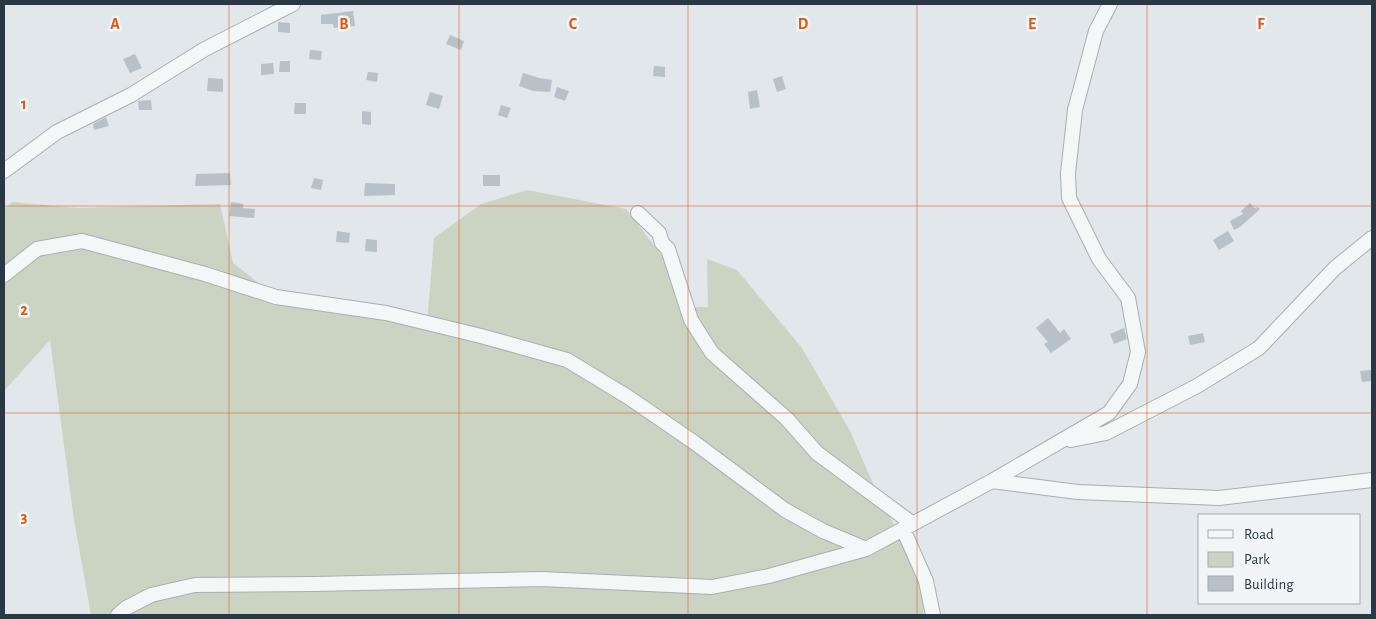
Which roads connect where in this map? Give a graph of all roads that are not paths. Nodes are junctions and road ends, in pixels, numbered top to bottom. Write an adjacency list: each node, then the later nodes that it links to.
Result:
1 (293, 4): 3 (street)
2 (1110, 4): 7 (street)
3 (4, 171)
4 (638, 213): 10 (street)
5 (1372, 238): 7 (street)
6 (4, 275): 11 (street)
7 (1059, 442): 9 (street)
8 (1372, 480): 9 (street)
9 (992, 481): 10 (street)
10 (908, 527): 11 (street); 13 (street)
11 (866, 549): 12 (street)
12 (118, 615)
13 (934, 615)

